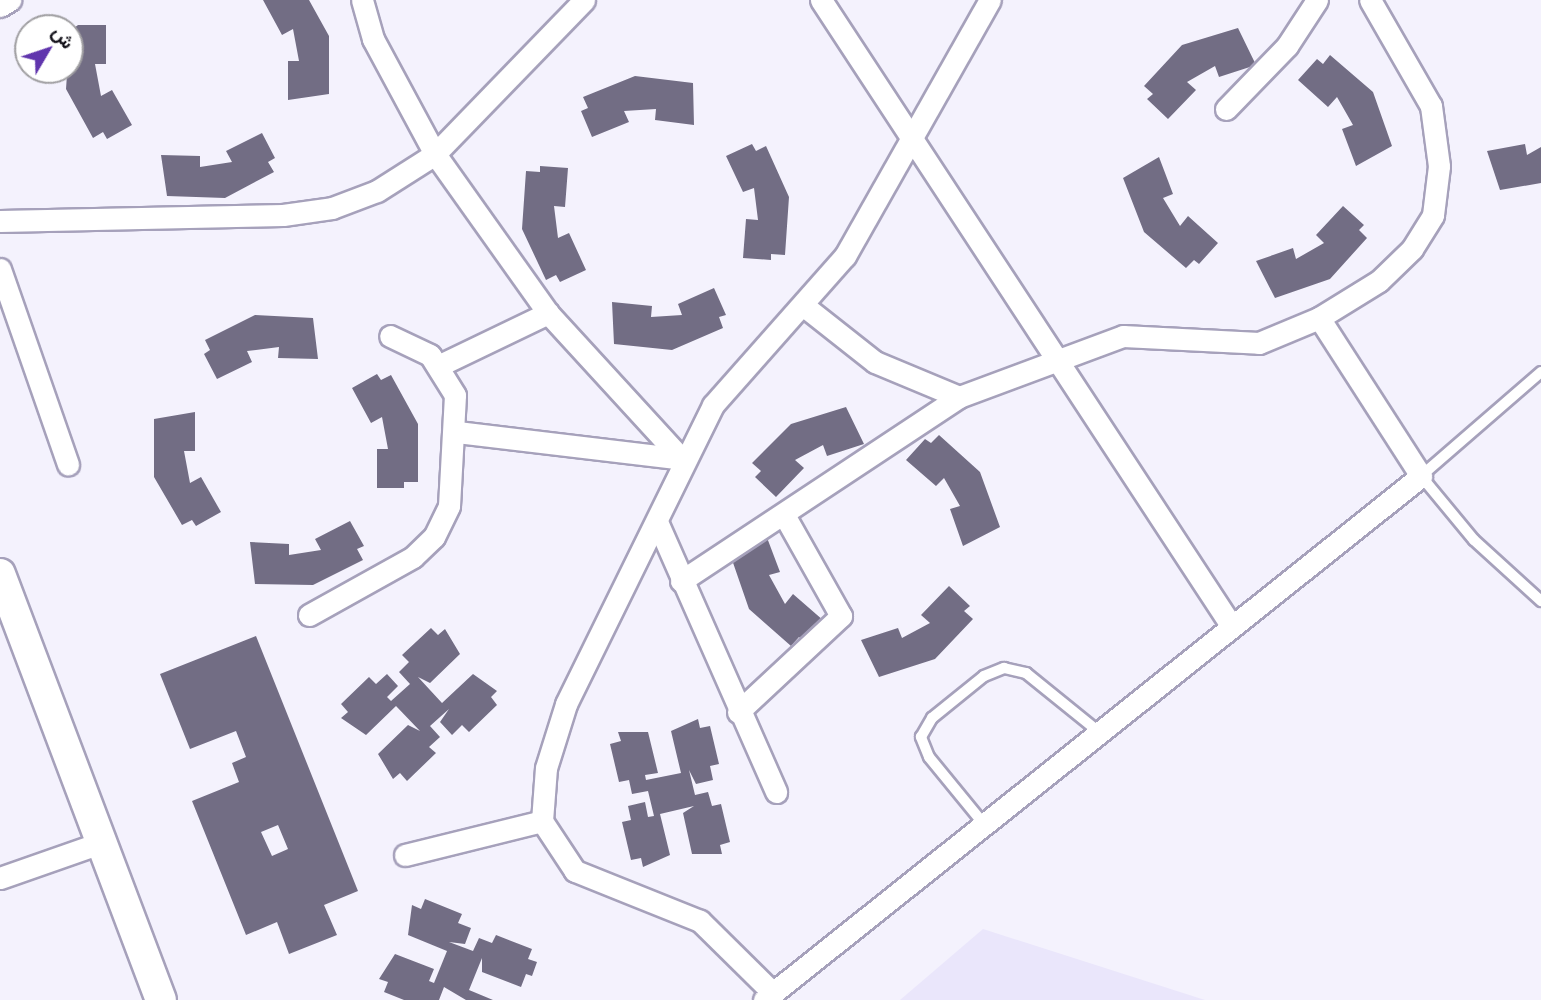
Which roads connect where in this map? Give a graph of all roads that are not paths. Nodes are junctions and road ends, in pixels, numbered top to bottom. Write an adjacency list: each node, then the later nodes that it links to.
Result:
1 (10, 0): 8 (street)
2 (362, 0): 11 (street)
3 (821, 0): 10 (street)
4 (990, 0): 10 (street)
5 (1317, 0): 9 (street)
6 (1370, 0): 16 (street)
7 (581, 1): 11 (street)
8 (0, 6)
9 (1226, 109)
10 (914, 142): 14 (street); 18 (street)
11 (435, 154): 12 (street); 15 (street)
12 (0, 221)
13 (0, 269): 24 (street)
14 (804, 306): 21 (street); 23 (street)
15 (548, 313): 19 (street); 23 (street)
16 (1319, 318): 18 (street); 25 (street)
17 (390, 337): 19 (street)
18 (1056, 358): 21 (street); 32 (street)
19 (440, 365): 22 (street)
20 (1541, 372): 25 (lane)
21 (959, 397): 26 (street)
22 (457, 432): 23 (street); 31 (street)
23 (682, 459): 27 (street)
24 (68, 464)
25 (1421, 476): 30 (lane); 32 (street)
26 (785, 514): 29 (street); 33 (street)
27 (658, 524): 29 (street); 36 (street)
28 (0, 574): 38 (main road)
29 (681, 581): 33 (street)
30 (1541, 601)
31 (309, 615)
32 (1231, 625): 34 (street)
33 (738, 712): 35 (street)
34 (1098, 731): 37 (street); 37 (lane)
35 (776, 792)
36 (542, 821): 39 (street); 41 (street)
37 (982, 823): 41 (street)
38 (100, 843): 40 (street); 42 (main road)
39 (405, 856)
40 (0, 878)
41 (768, 996)
42 (161, 1000)

